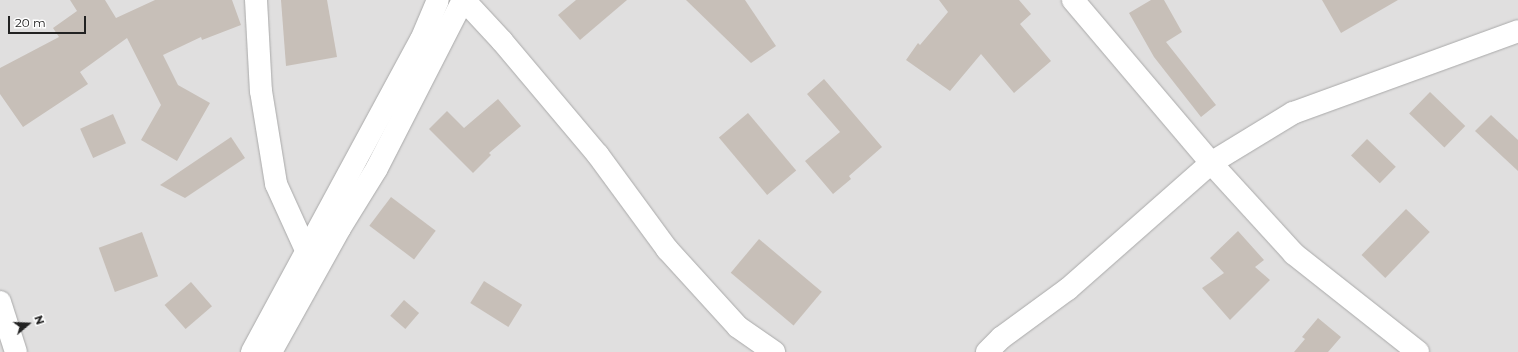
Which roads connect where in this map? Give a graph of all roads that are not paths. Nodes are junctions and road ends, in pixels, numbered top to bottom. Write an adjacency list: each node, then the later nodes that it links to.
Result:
1 (256, 0): 7 (street)
2 (438, 0): 7 (street)
3 (464, 0): 11 (street); 12 (street)
4 (1073, 0): 6 (street)
5 (1518, 31): 6 (street)
6 (1211, 163): 13 (street); 14 (street)
7 (306, 250): 10 (street)
8 (0, 302): 9 (street)
9 (16, 352)
10 (252, 352)
11 (271, 352)
12 (774, 352)
13 (987, 352)
14 (1418, 352)

